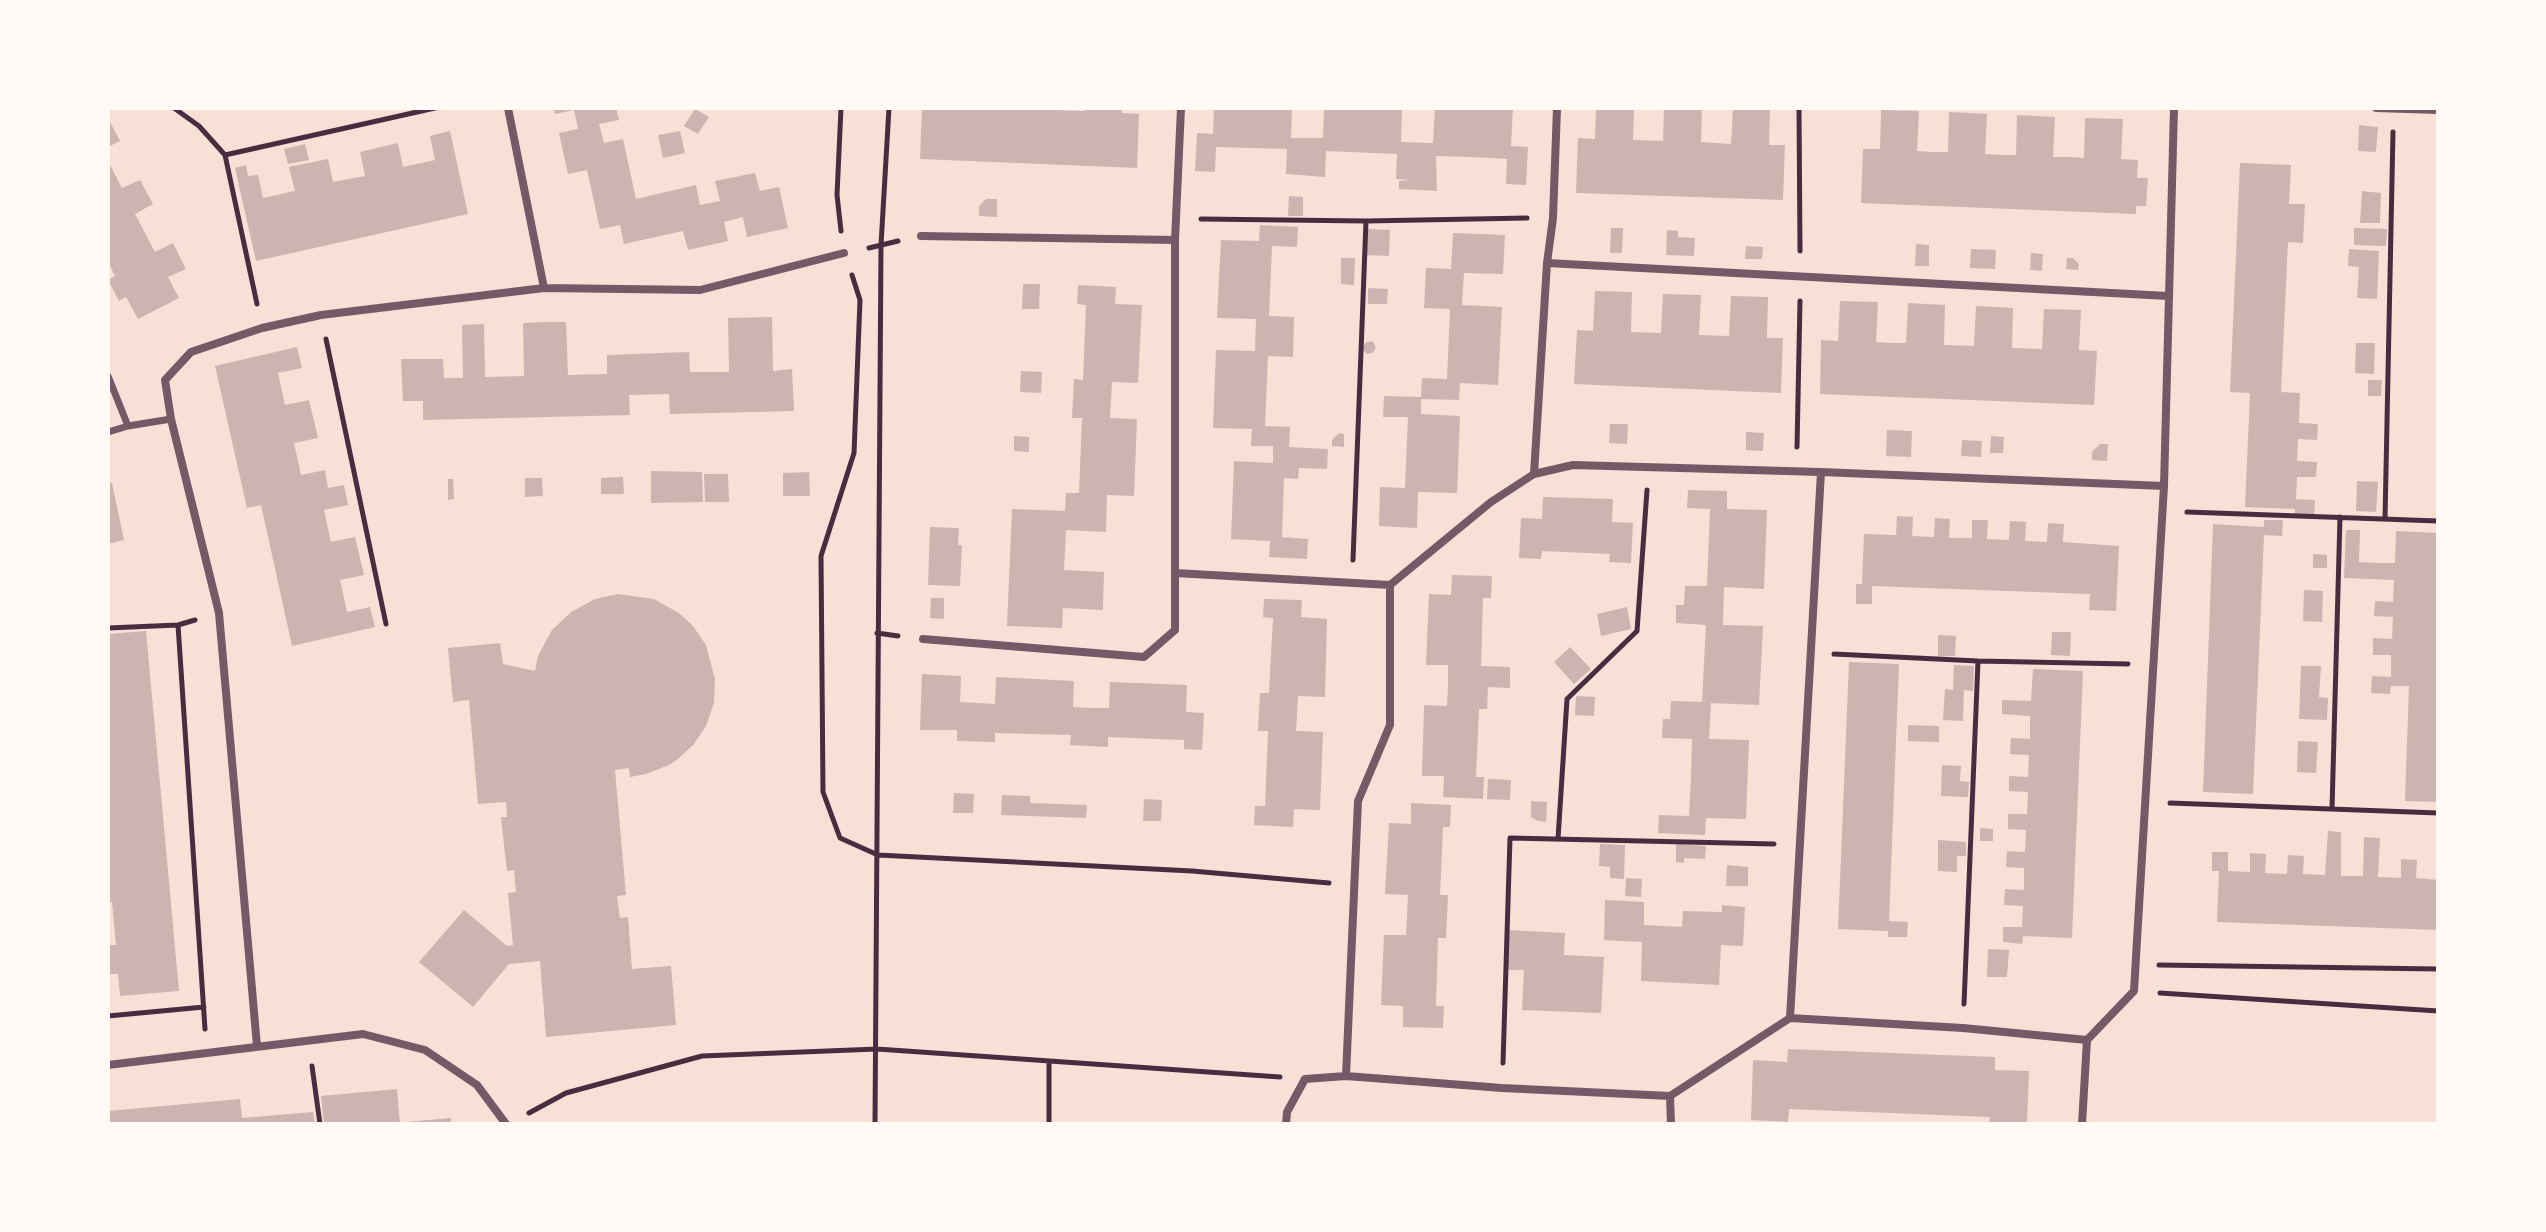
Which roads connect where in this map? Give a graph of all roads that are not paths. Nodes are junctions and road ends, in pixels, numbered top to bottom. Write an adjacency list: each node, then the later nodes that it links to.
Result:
1 (508, 108): 12 (street)
2 (1181, 108): 9 (street)
3 (1557, 108): 11 (street)
4 (2174, 108): 13 (street)
5 (2376, 108): 6 (street)
6 (2393, 109): 7 (street)
7 (2438, 110)
8 (921, 236): 9 (street)
9 (1175, 240): 21 (street)
10 (844, 253): 12 (street)
11 (1547, 263): 13 (street); 19 (street)
12 (544, 288): 15 (street)
13 (2168, 296): 20 (street)
14 (108, 376): 16 (street)
15 (171, 419): 16 (street); 26 (street)
16 (128, 426): 17 (street)
17 (108, 432)
18 (1821, 472): 19 (street); 20 (street); 24 (street)
19 (1534, 474): 22 (street)
20 (2164, 486): 25 (street)
21 (1175, 573): 22 (street); 23 (street)
22 (1390, 585): 28 (street)
23 (923, 639)
24 (1790, 1018): 25 (street); 29 (street)
25 (2087, 1040): 33 (street)
26 (257, 1046): 27 (street); 30 (street)
27 (108, 1065)
28 (1346, 1076): 29 (street); 31 (street)
29 (1670, 1096): 32 (street)
30 (506, 1124)
31 (1286, 1124)
32 (1671, 1124)
33 (2082, 1124)

